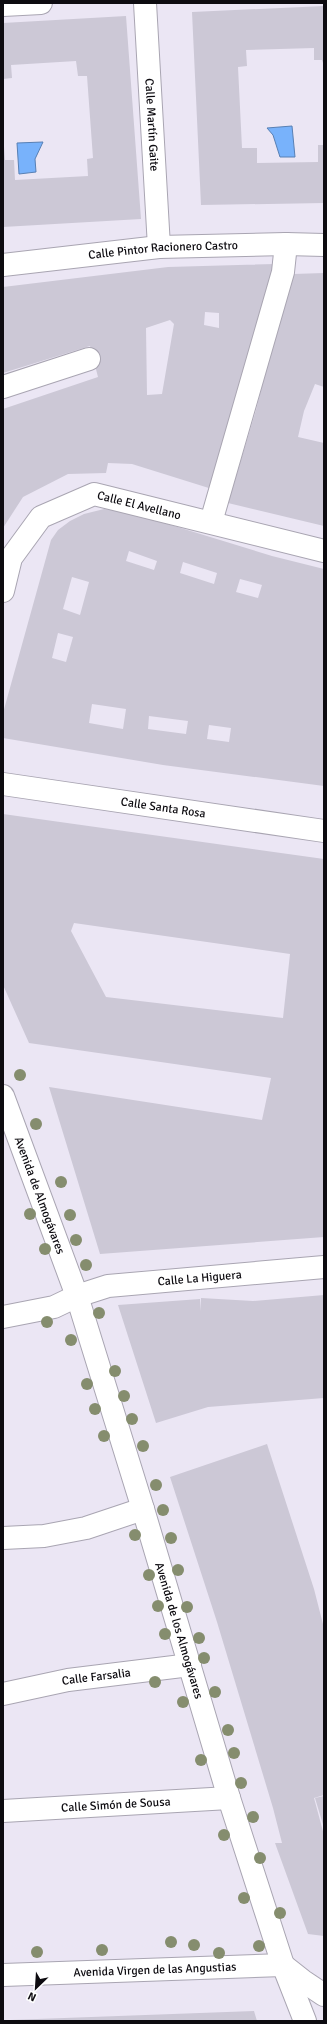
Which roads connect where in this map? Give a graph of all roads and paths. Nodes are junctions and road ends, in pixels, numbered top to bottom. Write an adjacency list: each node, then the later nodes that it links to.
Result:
1 (41, 3): 3 (street)
2 (145, 3): 6 (street, Calle Martín Gaite)
3 (3, 5)
4 (286, 244): 5 (street, Calle Pintor Racionero Castro); 6 (street, Calle Pintor Racionero Castro); 10 (street)
5 (324, 245)
6 (159, 247): 7 (street, Calle Pintor Racionero Castro)
7 (3, 265)
8 (89, 359): 9 (street)
9 (3, 387)
10 (211, 522): 11 (street, Calle El Avellano); 12 (street, Calle El Avellano)
11 (324, 551)
12 (3, 591)
13 (3, 784): 14 (street, Calle Santa Rosa)
14 (324, 831)
15 (3, 1096): 17 (street, Avenida de Almogávares)
16 (324, 1268): 17 (street, Calle La Higuera)
17 (77, 1296): 18 (street, Calle La Higuera); 19 (street, Avenida de los Almogávares)
18 (3, 1317)
19 (144, 1509): 20 (street); 21 (street, Avenida de los Almogávares)
20 (3, 1538)
21 (190, 1665): 22 (street, Calle Farsalia); 23 (street, Avenida de los Almogávares)
22 (3, 1694)
23 (229, 1798): 24 (street, Calle Simón de Sousa); 25 (street, Avenida de los Almogávares)
24 (3, 1811)
25 (283, 1965): 26 (street, Avenida Virgen de las Angustias); 27 (street); 28 (street, Avenida de los Almogávares)
26 (3, 1975)
27 (324, 1995)
28 (305, 2021)

